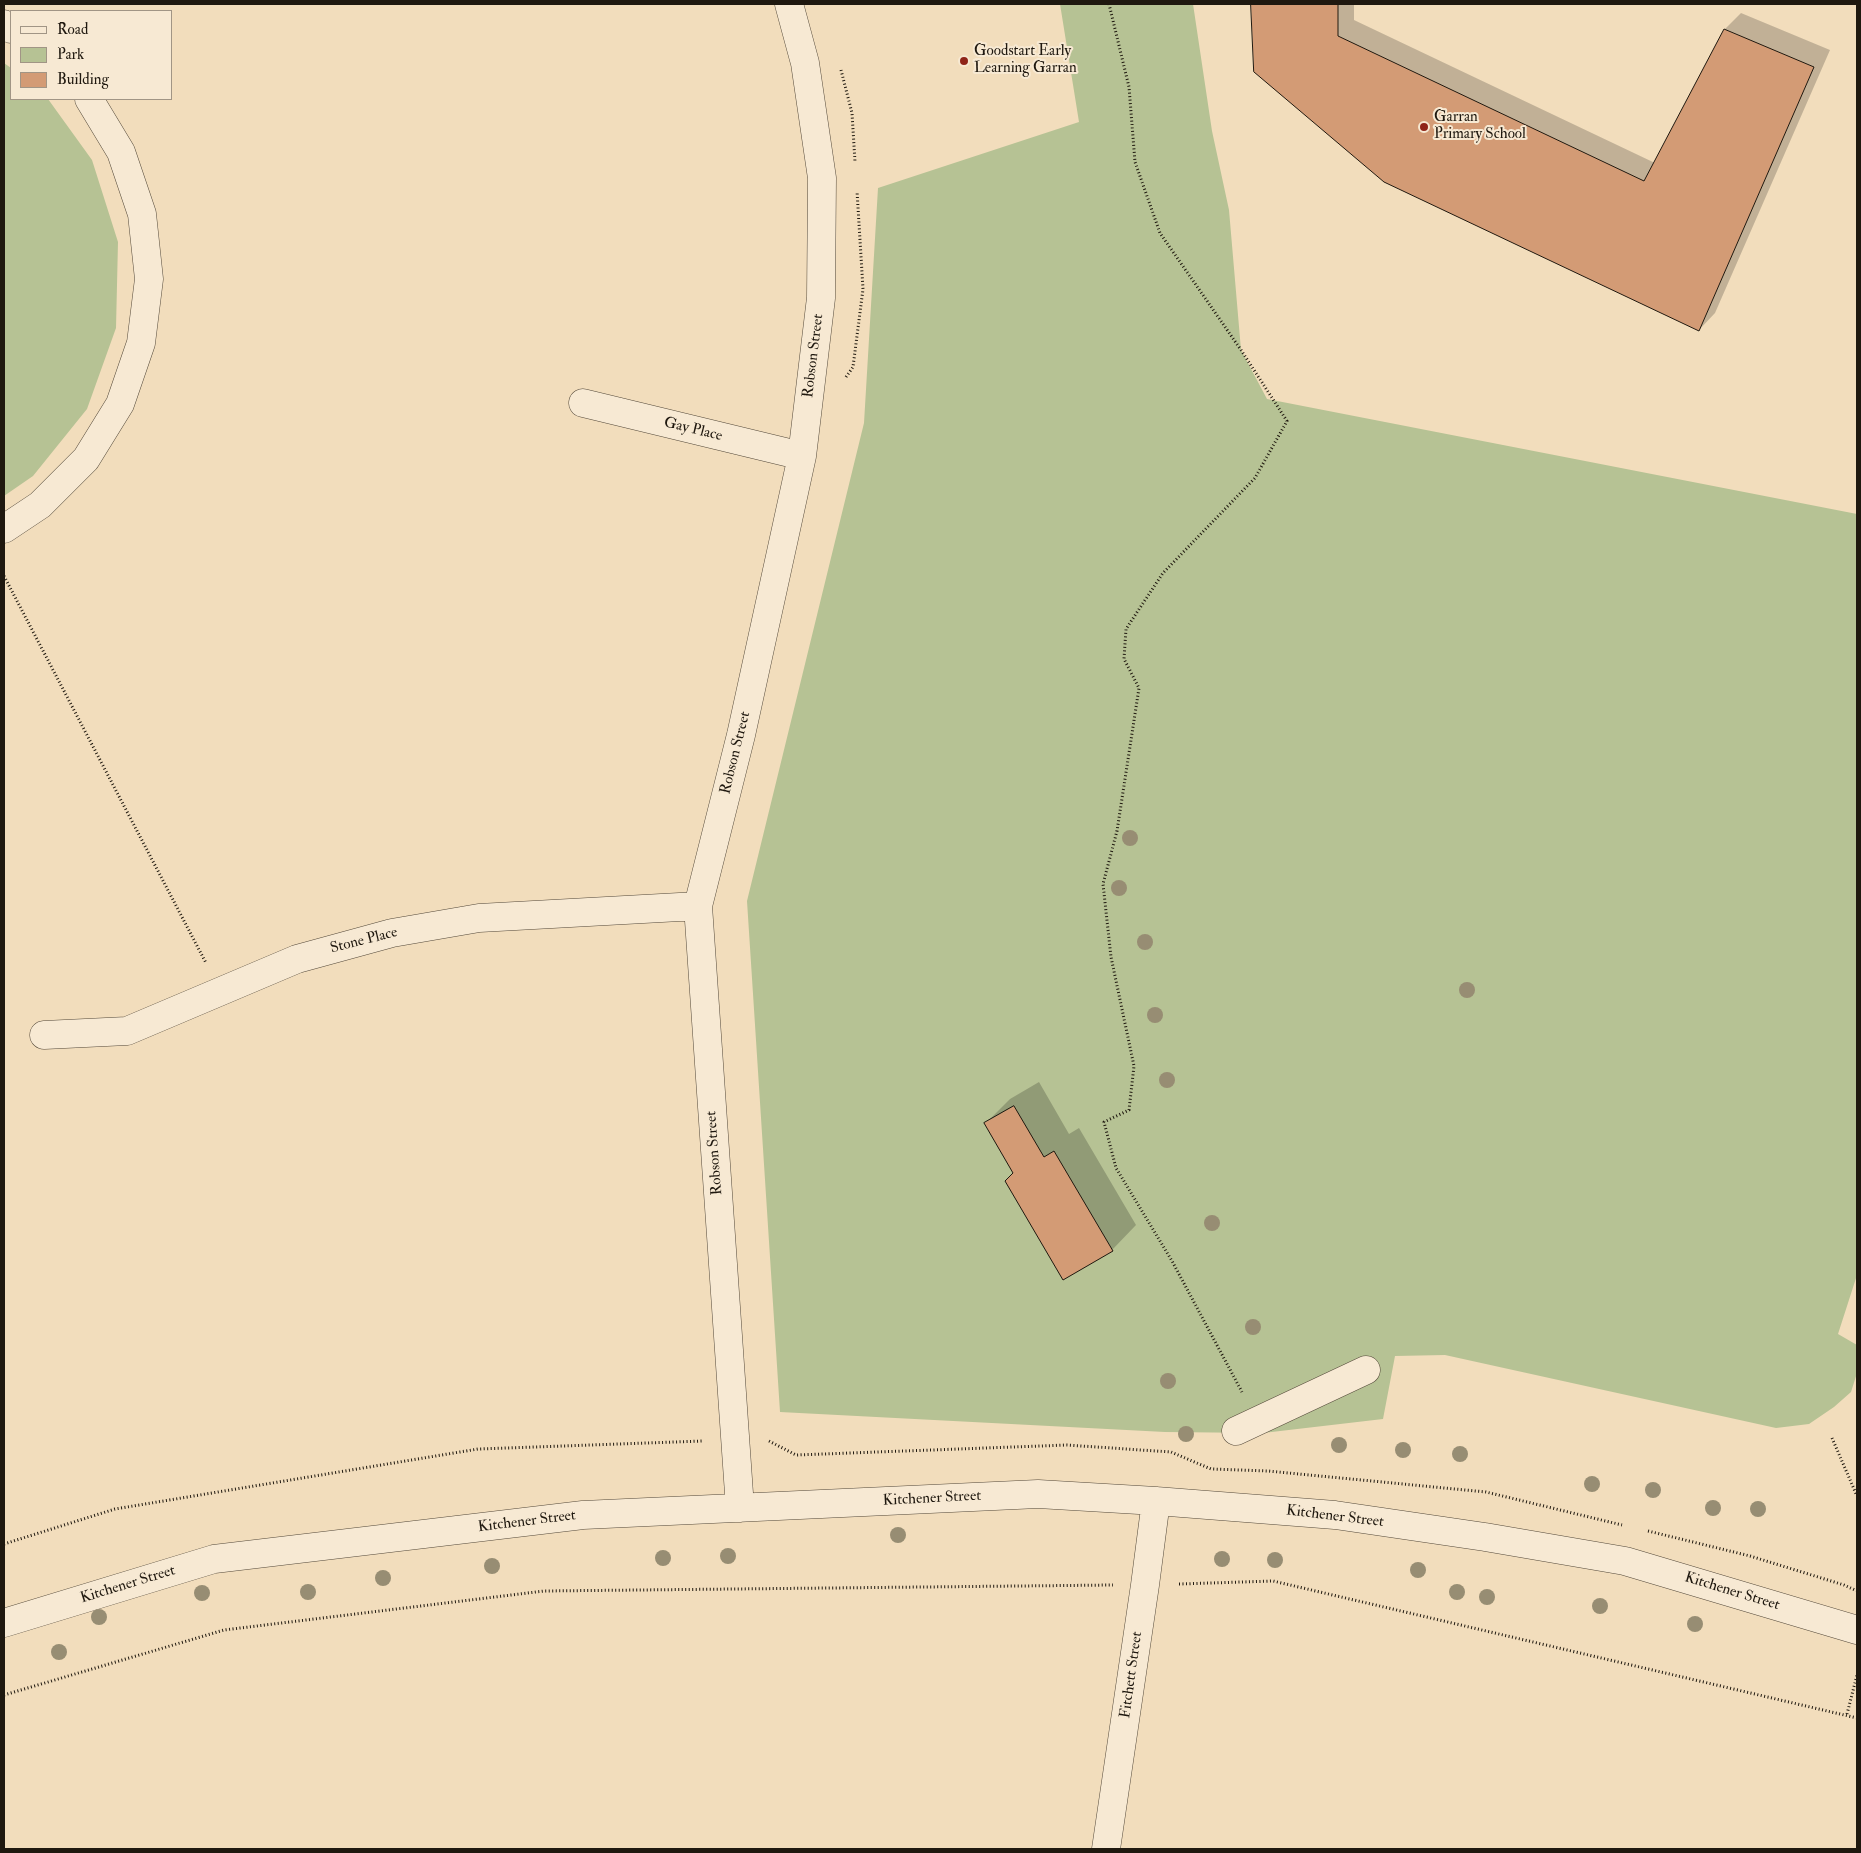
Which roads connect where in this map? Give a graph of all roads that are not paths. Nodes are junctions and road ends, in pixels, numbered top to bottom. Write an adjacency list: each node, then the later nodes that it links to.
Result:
1 (789, 4): 4 (street, Robson Street)
2 (90, 100): 5 (street)
3 (583, 403): 4 (street, Gay Place)
4 (802, 456): 6 (street, Robson Street)
5 (4, 529)
6 (698, 906): 7 (street, Stone Place); 11 (street, Robson Street)
7 (44, 1035)
8 (1366, 1370): 9 (street)
9 (1246, 1426)
10 (1156, 1501): 11 (street, Kitchener Street); 13 (street, Kitchener Street); 14 (street, Fitchett Street)
11 (740, 1508): 12 (street, Kitchener Street)
12 (4, 1623)
13 (1857, 1630)
14 (1106, 1849)

